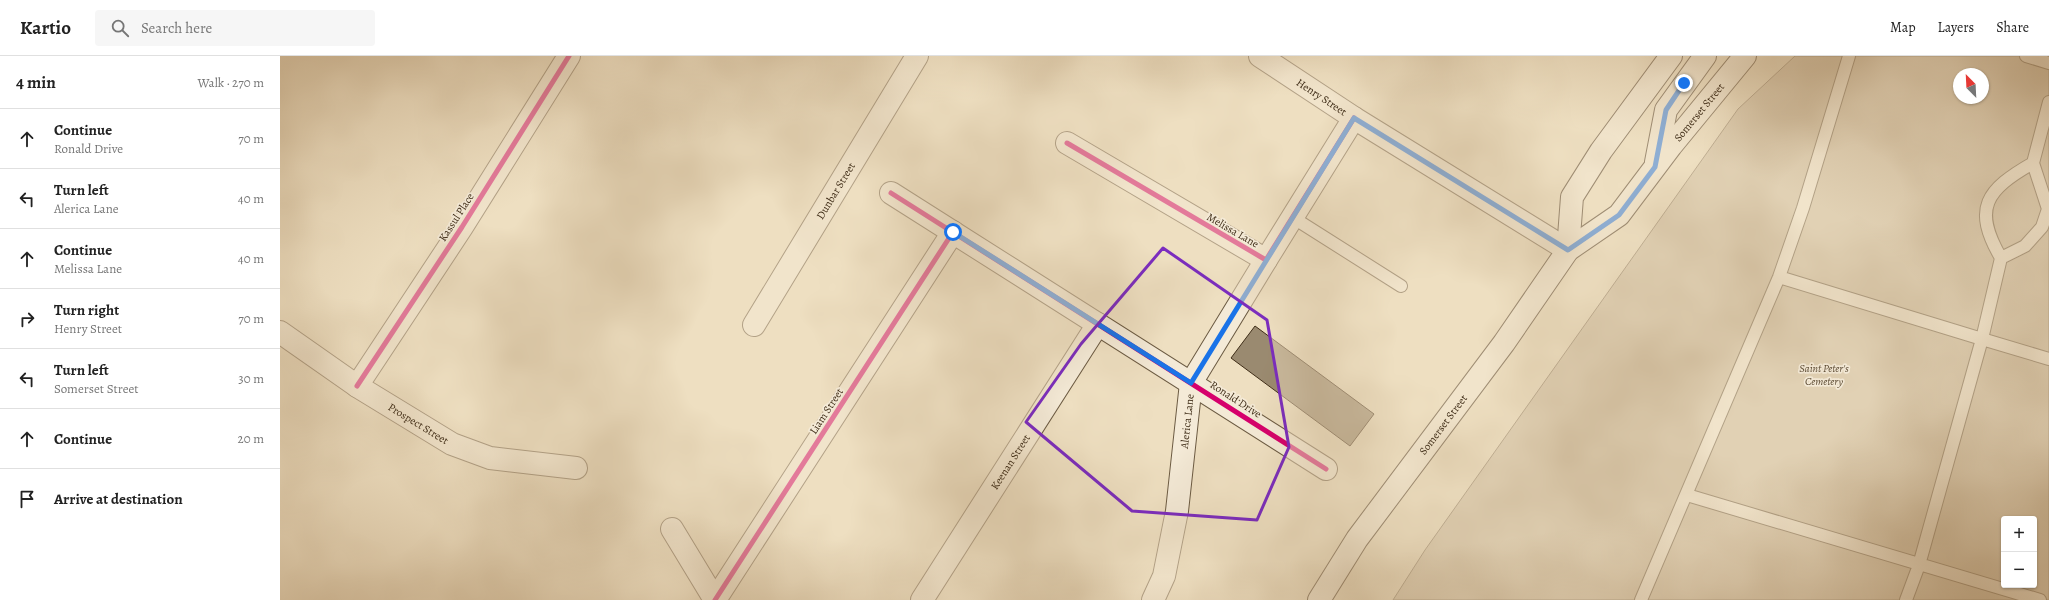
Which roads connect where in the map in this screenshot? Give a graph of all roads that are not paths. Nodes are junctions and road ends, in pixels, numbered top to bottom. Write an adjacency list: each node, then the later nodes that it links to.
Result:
1 (569, 56): 29 (street, Kassul Place)
2 (917, 56): 24 (street, Dunbar Street)
3 (1260, 56): 11 (street, Henry Street)
4 (1671, 56): 18 (street)
5 (1705, 56): 14 (street)
6 (1745, 56): 14 (street, Somerset Street)
7 (1849, 56): 21 (lane)
8 (2026, 56): 9 (lane)
9 (2049, 63)
10 (2049, 102): 13 (lane)
11 (1354, 118): 16 (street, Melissa Lane); 18 (street, Henry Street)
12 (1067, 143): 20 (street, Melissa Lane)
13 (2033, 163): 19 (lane); 19 (lane)
14 (1655, 167): 18 (street, Somerset Street)
15 (891, 193): 17 (street, Ronald Drive)
16 (1292, 217): 20 (street, Melissa Lane); 22 (lane)
17 (953, 232): 23 (street, Ronald Drive); 35 (street, Liam Street)
18 (1568, 250): 38 (street, Somerset Street)
19 (2001, 258): 26 (lane)
20 (1266, 260): 28 (street, Alerica Lane)
21 (1779, 277): 26 (lane); 32 (lane)
22 (1401, 286)
23 (1098, 324): 28 (street, Ronald Drive); 36 (street, Keenan Street)
24 (754, 326)
25 (280, 332): 29 (street, Prospect Street)
26 (1982, 339): 27 (lane); 34 (lane)
27 (2049, 359)
28 (1191, 383): 31 (street, Ronald Drive); 37 (street, Alerica Lane)
29 (357, 386): 30 (street, Prospect Street)
30 (576, 468)
31 (1326, 469)
32 (1687, 495): 34 (lane); 39 (lane)
33 (672, 529): 35 (street)
34 (1919, 565): 40 (lane); 41 (lane)
35 (715, 600)
36 (922, 600)
37 (1153, 600)
38 (1319, 600)
39 (1641, 600)
40 (1906, 600)
41 (2040, 600)

